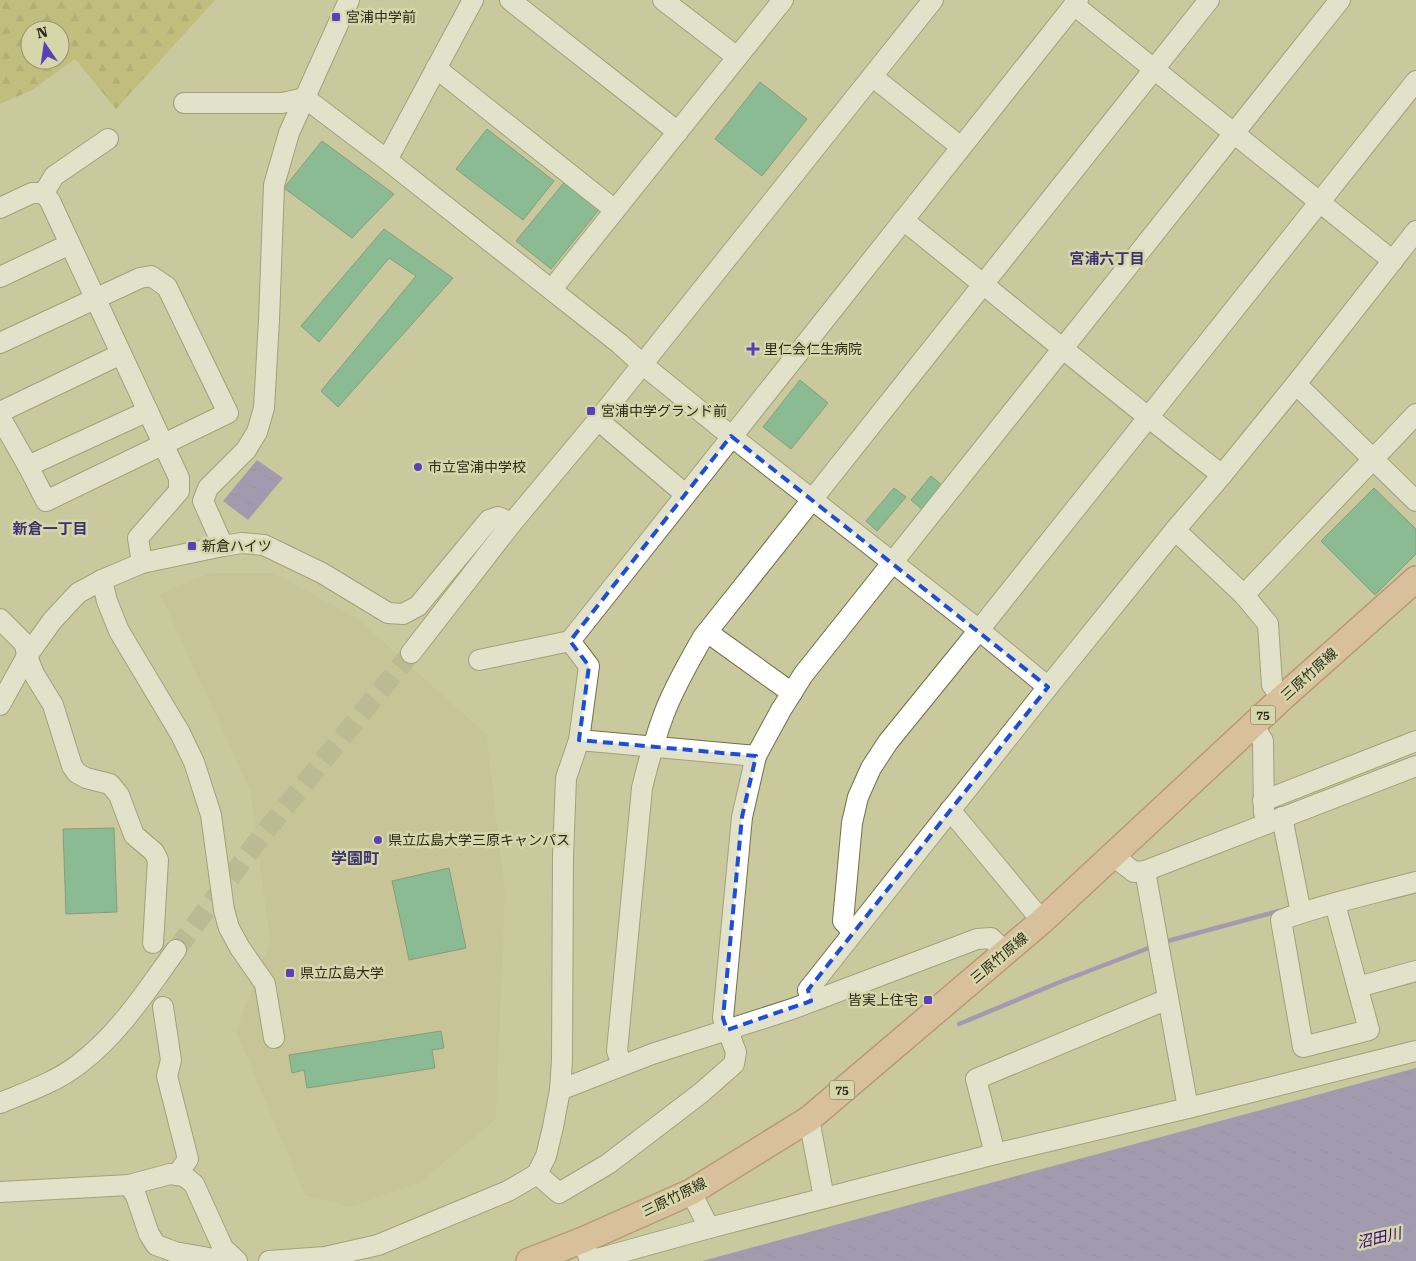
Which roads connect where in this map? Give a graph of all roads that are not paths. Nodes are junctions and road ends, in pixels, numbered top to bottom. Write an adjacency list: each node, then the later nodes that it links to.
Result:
1 (349, 0): 15 (street)
2 (473, 0): 11 (street)
3 (510, 0): 17 (street)
4 (663, 0): 10 (street)
5 (783, 0): 10 (street)
6 (934, 0): 13 (street)
7 (1209, 0): 12 (street)
8 (1340, 0): 18 (street)
9 (1076, 3): 12 (street); 20 (street)
10 (737, 57): 17 (street)
11 (436, 68): 21 (street); 25 (street)
12 (1154, 69): 18 (street); 31 (street)
13 (873, 77): 20 (street); 37 (street)
14 (1416, 81): 23 (street)
15 (305, 98): 16 (street); 21 (street); 55 (street)
16 (184, 103)
17 (678, 132): 25 (street)
18 (1234, 134): 23 (street); 35 (street)
19 (108, 139): 22 (street)
20 (961, 147): 26 (street)
21 (388, 160): 32 (street)
22 (44, 193): 24 (street); 28 (street)
23 (1320, 202): 29 (street); 43 (street)
24 (0, 208)
25 (615, 210): 32 (street)
26 (903, 220): 31 (street); 45 (street)
27 (1416, 231): 29 (street)
28 (70, 244): 30 (street); 33 (street)
29 (1392, 261): 38 (street)
30 (0, 277)
31 (983, 284): 35 (street); 51 (street)
32 (552, 289): 37 (street)
33 (96, 299): 34 (street); 36 (street); 46 (street)
34 (0, 343)
35 (1063, 350): 43 (street); 57 (street)
36 (121, 354): 39 (street); 40 (street)
37 (642, 364): 44 (street); 45 (street)
38 (1296, 384): 47 (street); 49 (street)
39 (148, 411): 46 (street); 48 (street)
40 (0, 412)
41 (1416, 414): 47 (street)
42 (0, 416): 48 (street)
43 (1148, 418): 49 (street); 62 (street)
44 (598, 420): 50 (street); 53 (street)
45 (731, 436): 50 (street); 51 (street)
46 (163, 444): 48 (street); 56 (street)
47 (1373, 459): 52 (street); 60 (street)
48 (28, 466)
49 (1222, 475): 54 (street)
50 (686, 494): 64 (street)
51 (812, 500): 57 (street); 63 (street)
52 (1416, 501)
53 (512, 523): 55 (street); 65 (street)
54 (1175, 530): 60 (street); 68 (street)
55 (223, 546): 56 (street)
56 (142, 563): 59 (street)
57 (893, 563): 62 (street); 69 (street)
58 (1416, 579): 70 (main road, 三原竹原線 / 75)
59 (102, 580): 66 (street); 96 (street)
60 (1244, 595): 70 (street)
61 (0, 619): 66 (street)
62 (979, 630): 68 (street); 86 (street)
63 (707, 632): 69 (street); 75 (street)
64 (570, 641): 67 (street); 73 (street)
65 (411, 653)
66 (27, 656): 71 (street); 87 (street)
67 (479, 660)
68 (1048, 687): 78 (street)
69 (792, 693): 76 (street)
70 (1282, 698): 72 (main road, 三原竹原線 / 75)
71 (0, 705)
72 (1253, 724): 79 (street); 80 (main road, 三原竹原線 / 75)
73 (579, 740): 75 (street); 99 (street)
74 (1416, 741): 79 (street)
75 (653, 747): 76 (street); 98 (street)
76 (756, 756): 95 (street)
77 (1416, 766): 79 (street)
78 (950, 810): 85 (street); 86 (street)
79 (1270, 811): 81 (street); 84 (street)
80 (1112, 855): 81 (street); 85 (main road, 三原竹原線 / 75)
81 (1145, 871): 92 (street)
82 (1416, 882): 83 (street)
83 (1335, 904): 84 (street); 91 (street)
84 (1301, 913): 91 (street)
85 (1042, 921): 89 (main road, 三原竹原線 / 75)
86 (853, 932): 93 (street)
87 (152, 943)
88 (176, 950): 100 (street)
89 (1005, 952): 93 (street); 102 (main road, 三原竹原線 / 75)
90 (1416, 971): 91 (street)
91 (1358, 987)
92 (1168, 999): 101 (street); 103 (street)
93 (811, 1001): 95 (street)
94 (163, 1007): 105 (street)
95 (727, 1030): 98 (street); 104 (street)
96 (274, 1038)
97 (1416, 1051): 101 (street)
98 (622, 1065): 99 (street)
99 (560, 1090): 104 (street)
100 (0, 1103)
101 (1188, 1108): 103 (street)
102 (809, 1119): 108 (main road, 三原竹原線 / 75); 109 (street)
103 (995, 1154): 109 (street)
104 (537, 1174): 114 (street)
105 (177, 1175): 106 (street); 113 (street)
106 (129, 1185): 107 (street); 112 (street)
107 (0, 1192)
108 (691, 1192): 110 (street); 111 (main road, 三原竹原線 / 75)
109 (824, 1198): 110 (street)
110 (709, 1228): 111 (street)
111 (583, 1240): 115 (main road, 三原竹原線 / 75)
112 (226, 1261)
113 (236, 1261)
114 (269, 1261)
115 (529, 1261)

